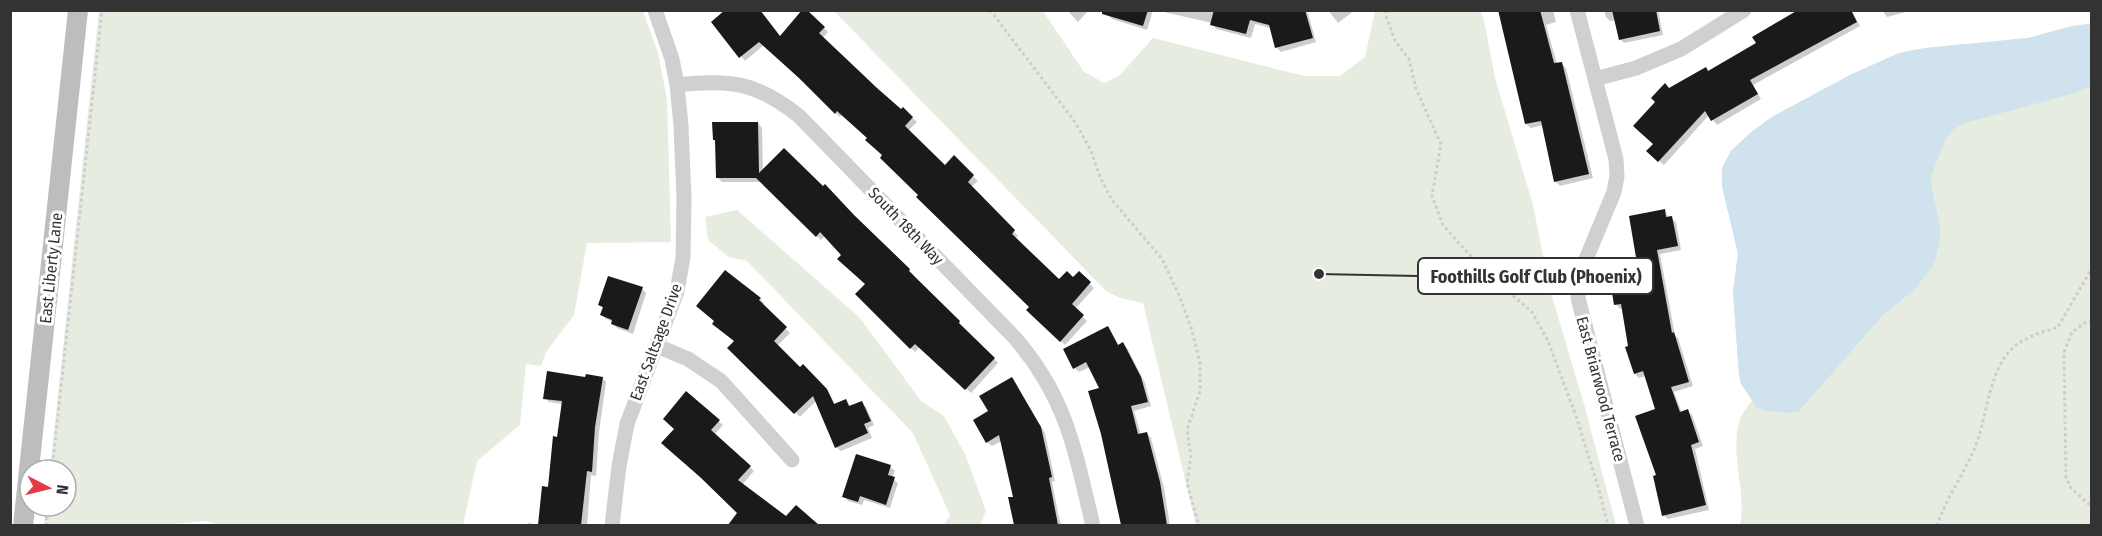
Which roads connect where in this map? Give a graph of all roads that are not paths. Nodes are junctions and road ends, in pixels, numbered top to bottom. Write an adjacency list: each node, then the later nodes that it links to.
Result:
1 (78, 10): 9 (street, East Liberty Lane)
2 (655, 10): 6 (street)
3 (1576, 10): 5 (street, East Briarwood Terrace)
4 (1744, 10): 5 (street)
5 (1595, 79): 12 (street, East Briarwood Terrace)
6 (677, 85): 7 (street, East Saltsage Drive); 11 (street, South 18th Way)
7 (657, 346): 8 (street); 10 (street, East Saltsage Drive)
8 (792, 460)
9 (23, 525)
10 (612, 525)
11 (1093, 525)
12 (1637, 525)

